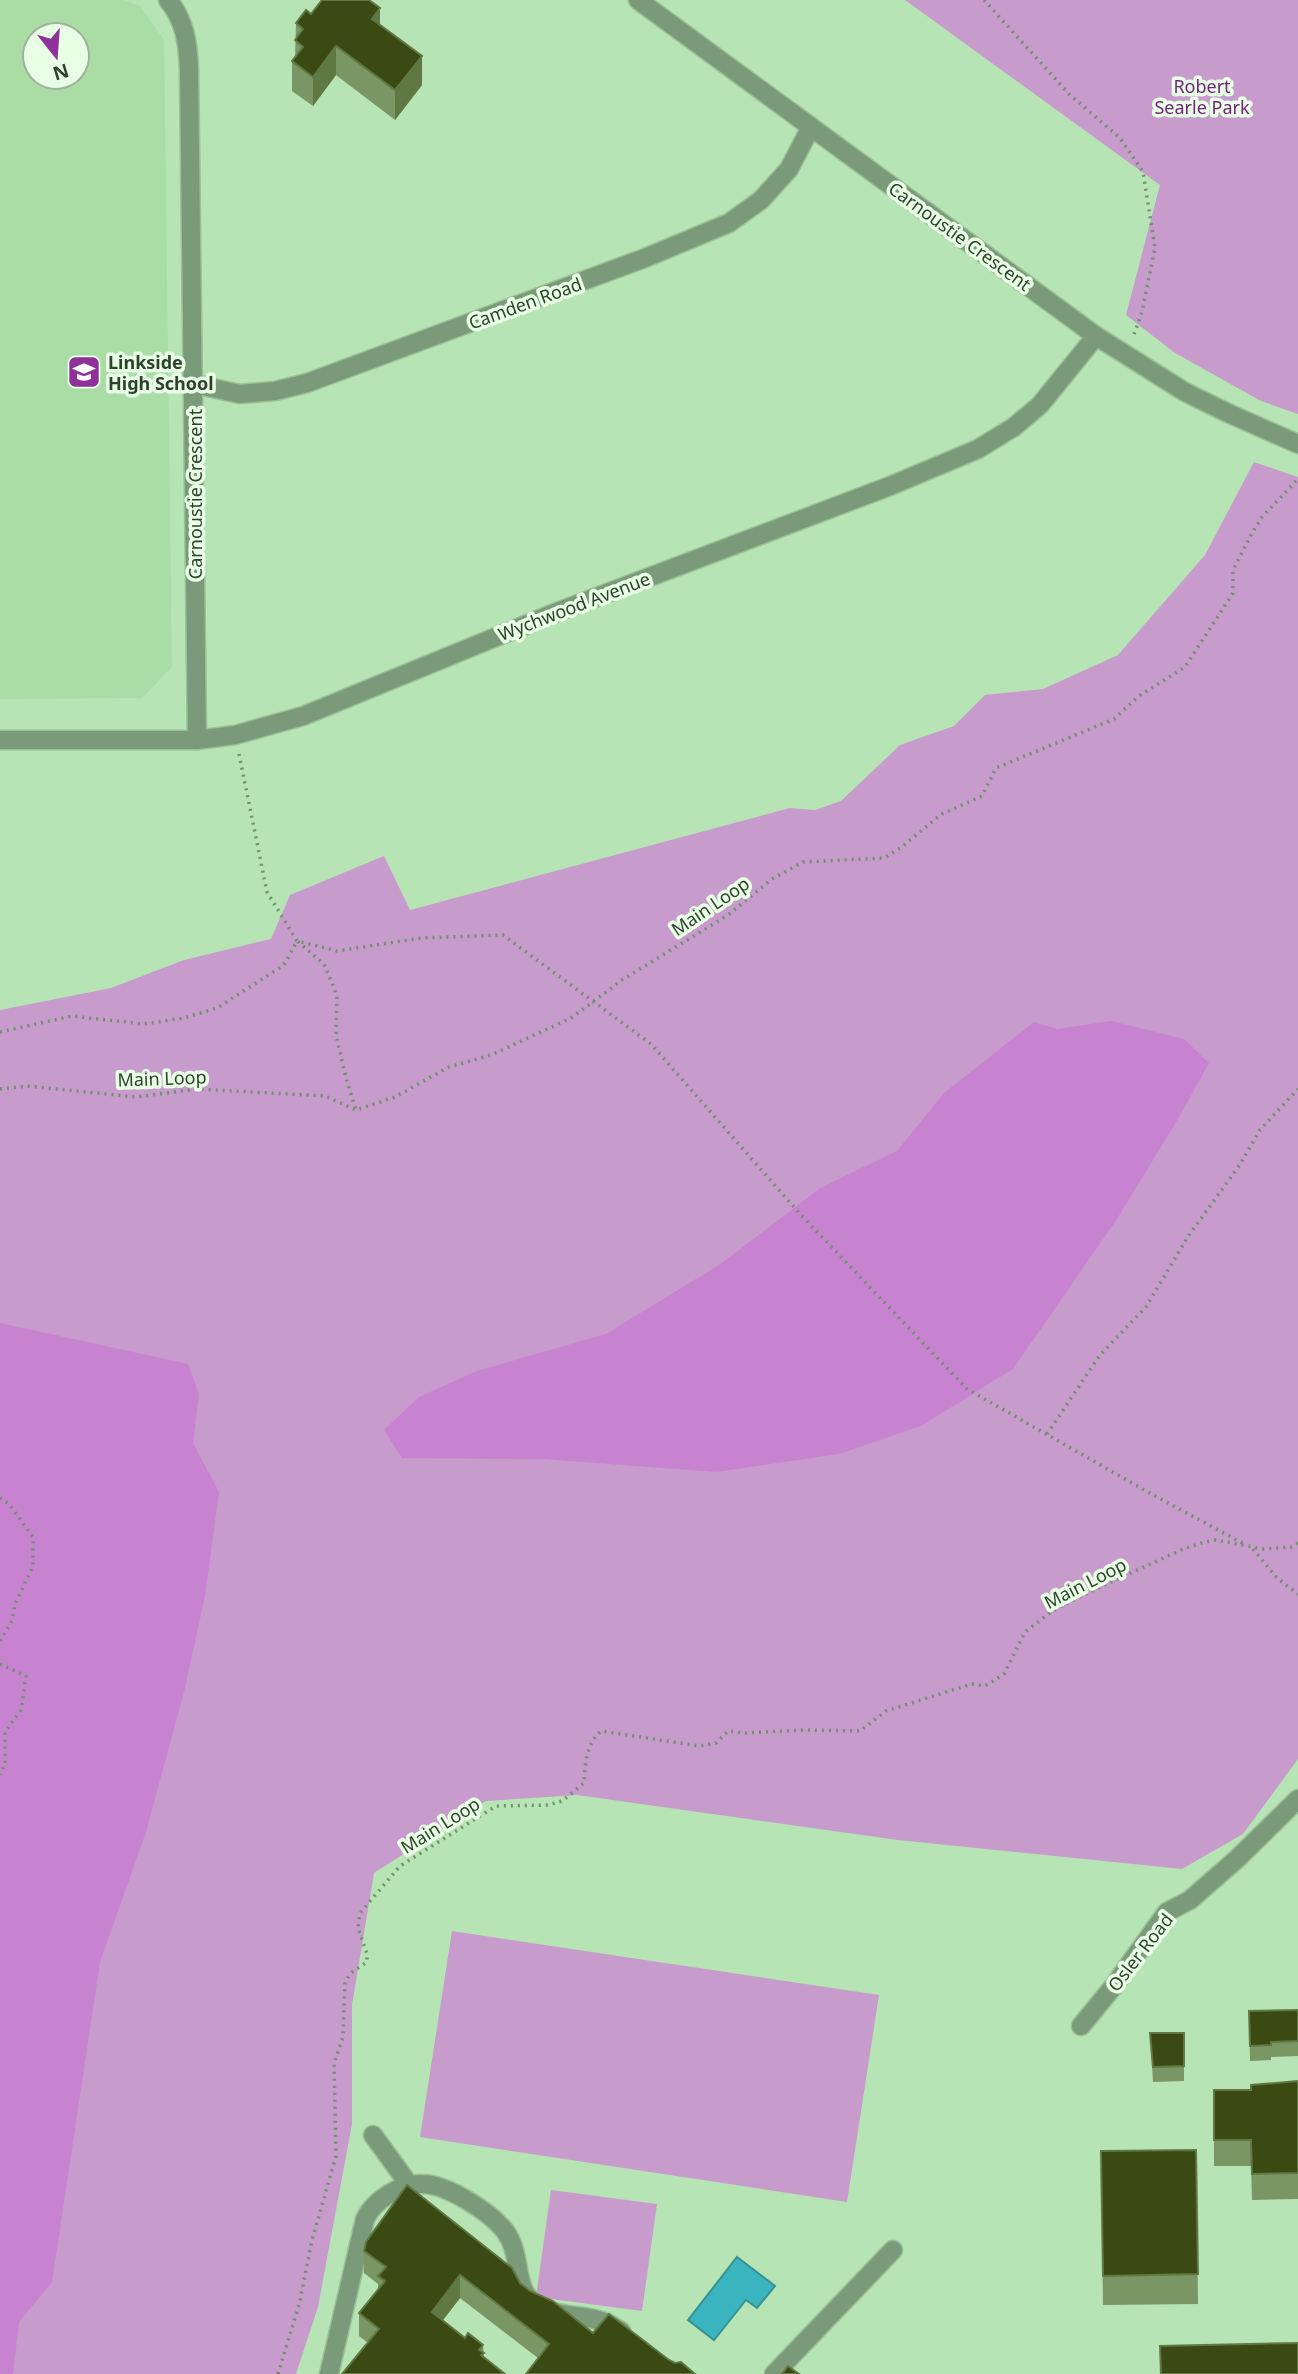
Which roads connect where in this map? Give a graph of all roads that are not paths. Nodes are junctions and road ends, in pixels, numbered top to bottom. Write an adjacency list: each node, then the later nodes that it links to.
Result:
1 (168, 0): 5 (street, Carnoustie Crescent)
2 (638, 0): 3 (street, Carnoustie Crescent)
3 (811, 127): 4 (street, Carnoustie Crescent); 5 (street, Camden Road)
4 (1096, 336): 6 (street, Carnoustie Crescent); 8 (street, Wychwood Avenue)
5 (194, 384): 8 (street, Carnoustie Crescent)
6 (1298, 444)
7 (0, 740): 8 (street, Wychwood Avenue)
8 (197, 740)
9 (1298, 1799): 10 (street, Osler Road)
10 (1081, 2026)
11 (373, 2135): 12 (street)
12 (410, 2186): 14 (street); 16 (street)
13 (893, 2250): 15 (street)
14 (633, 2339)
15 (778, 2373)
16 (329, 2374)

